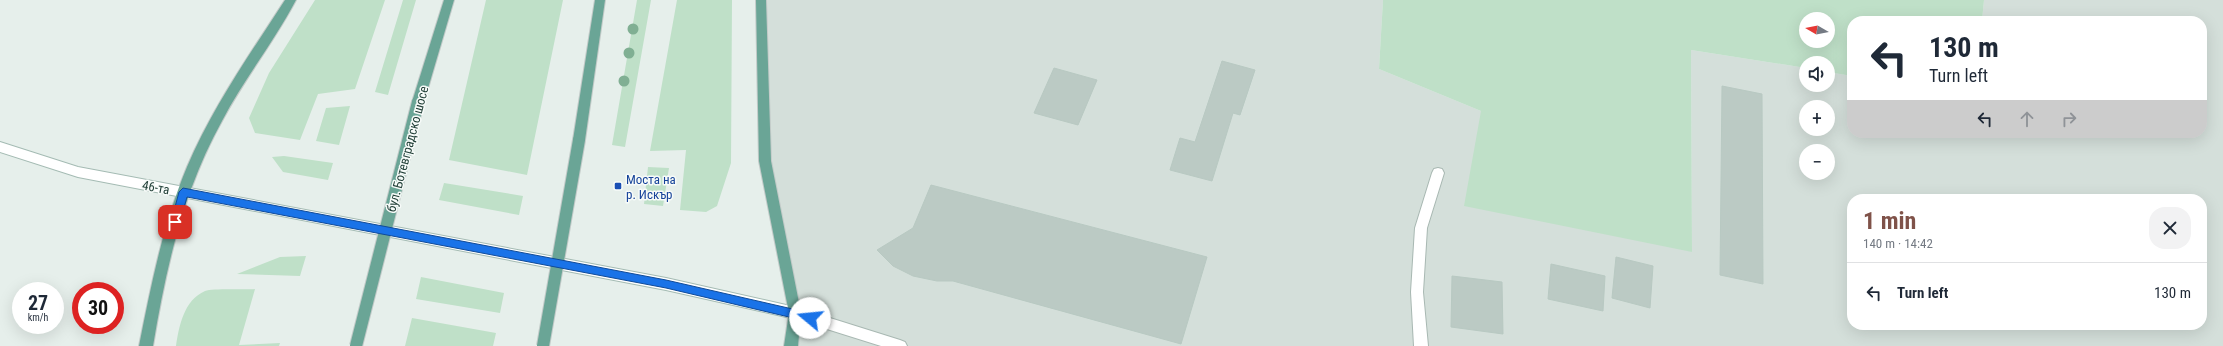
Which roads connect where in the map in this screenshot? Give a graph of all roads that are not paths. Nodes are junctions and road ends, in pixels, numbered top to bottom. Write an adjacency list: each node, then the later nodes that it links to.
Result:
1 (291, 0): 7 (main road)
2 (449, 0): 10 (main road, бул. Ботевградско шосе, bridge)
3 (600, 0): 11 (main road, bridge)
4 (761, 0): 8 (main road)
5 (0, 147): 7 (street, 46-та)
6 (1438, 173): 14 (street)
7 (183, 192): 8 (street, 46-та); 9 (main road)
8 (795, 313): 12 (main road); 13 (street, 46-та)
9 (146, 346)
10 (356, 346)
11 (543, 346)
12 (790, 346)
13 (900, 346)
14 (1421, 346)

